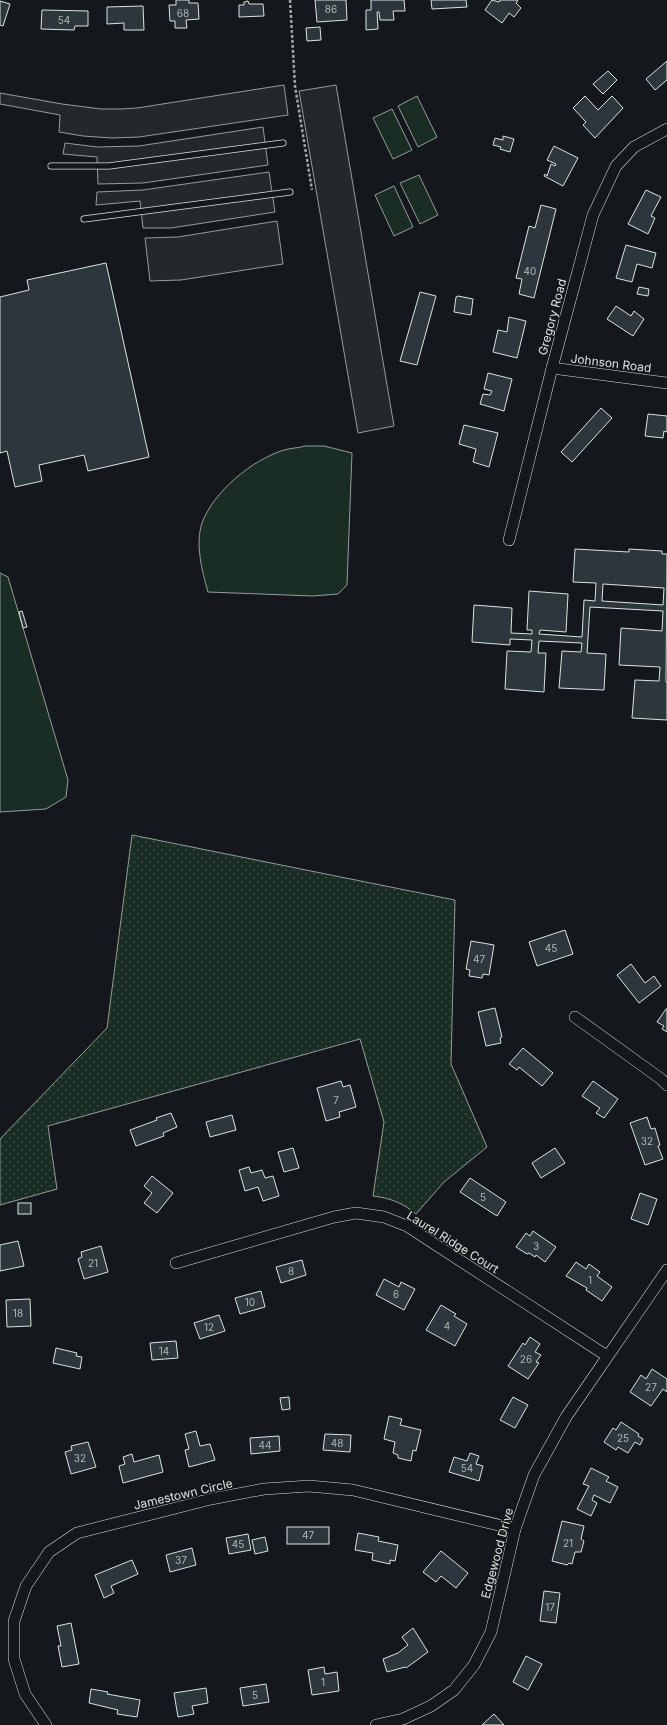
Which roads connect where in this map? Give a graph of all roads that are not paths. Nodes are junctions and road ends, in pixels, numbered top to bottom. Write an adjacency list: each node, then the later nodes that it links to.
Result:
1 (667, 129): 6 (street, Gregory Road)
2 (283, 143): 3 (lane)
3 (51, 166)
4 (290, 192): 5 (lane)
5 (84, 219)
6 (552, 368): 7 (street, Johnson Road); 8 (street, Gregory Road)
7 (667, 383)
8 (509, 540)
9 (575, 1017): 10 (street)
10 (667, 1085)
11 (176, 1263): 13 (street, Laurel Ridge Court)
12 (667, 1270): 13 (street, Edgewood Drive)
13 (607, 1356): 14 (street, Edgewood Drive)
14 (515, 1529): 15 (street, Jamestown Circle); 16 (street, Edgewood Drive)
15 (46, 1725)
16 (376, 1725)

